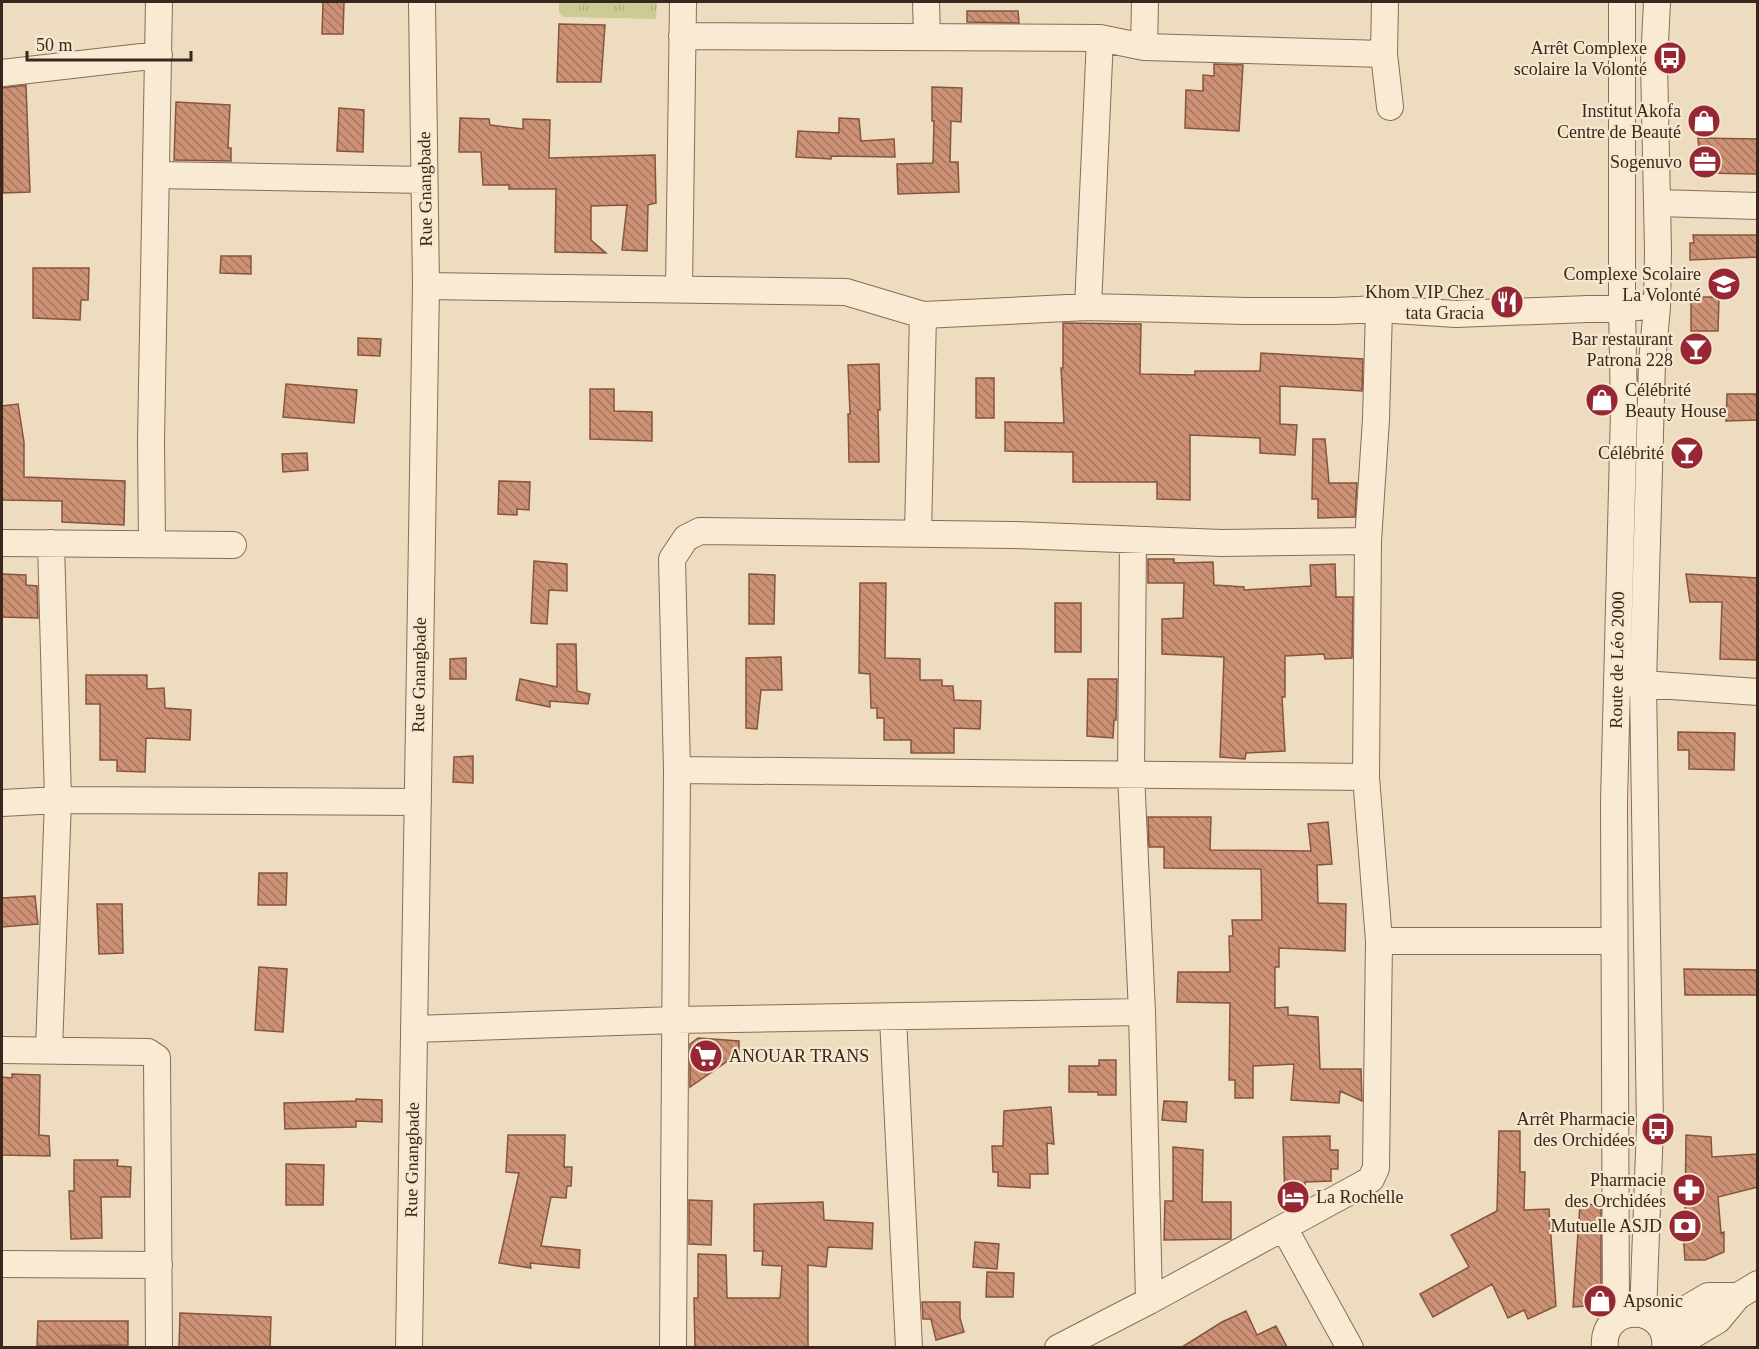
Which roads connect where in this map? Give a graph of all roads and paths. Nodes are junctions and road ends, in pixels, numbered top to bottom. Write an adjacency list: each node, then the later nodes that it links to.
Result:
1 (159, 2): 14 (street)
2 (422, 2): 18 (street, Rue Gnangbade)
3 (682, 2): 9 (street)
4 (926, 2): 10 (street)
5 (1145, 2): 12 (street)
6 (1385, 2): 13 (street)
7 (1622, 2): 24 (street, Route de Léo 2000)
8 (1657, 2): 19 (street, Route de Léo 2000)
9 (682, 36): 10 (street); 22 (street)
10 (927, 37): 11 (street)
11 (1100, 38): 12 (street); 23 (street)
12 (1144, 46): 13 (street)
13 (1384, 54): 16 (street)
14 (159, 55): 15 (street); 17 (street)
15 (2, 73)
16 (1390, 107)
17 (156, 175): 18 (street); 33 (street)
18 (424, 180): 21 (street, Rue Gnangbade)
19 (1658, 203): 20 (street); 25 (street, Route de Léo 2000)
20 (1758, 206)
21 (426, 286): 22 (street); 42 (street, Rue Gnangbade)
22 (679, 289): 27 (street)
23 (1088, 307): 26 (street); 27 (street)
24 (1622, 307): 25 (street); 26 (street); 35 (street, Route de Léo 2000)
25 (1657, 307): 36 (street, Route de Léo 2000)
26 (1379, 309): 30 (street)
27 (923, 315): 28 (street)
28 (918, 533): 29 (street); 38 (street)
29 (1133, 540): 30 (street); 39 (street)
30 (1368, 541): 40 (street)
31 (2, 543): 32 (street)
32 (51, 543): 33 (street); 41 (street)
33 (152, 544): 34 (street)
34 (233, 545)
35 (1616, 682): 36 (street); 45 (street, Route de Léo 2000)
36 (1643, 683): 37 (street); 57 (street, Route de Léo 2000)
37 (1758, 692)
38 (677, 770): 39 (street); 48 (street)
39 (1131, 774): 40 (street); 46 (street)
40 (1366, 777): 44 (street)
41 (58, 800): 42 (street); 43 (street); 51 (street)
42 (418, 802): 49 (street, Rue Gnangbade)
43 (2, 803)
44 (1378, 941): 45 (street); 52 (street)
45 (1614, 941): 58 (street, Route de Léo 2000)
46 (1142, 1012): 47 (street); 56 (street)
47 (893, 1018): 48 (street); 62 (street)
48 (675, 1020): 49 (street); 61 (street)
49 (414, 1029): 60 (street, Rue Gnangbade)
50 (2, 1050): 51 (street)
51 (49, 1050): 54 (street)
52 (1284, 1228): 56 (street); 64 (street)
53 (2, 1264): 54 (street)
54 (159, 1265): 59 (street)
55 (1748, 1290): 57 (street); 66 (street)
56 (1149, 1301): 63 (street)
57 (1656, 1329): 58 (street)
58 (1609, 1334): 65 (street)
59 (159, 1347)
60 (409, 1347)
61 (673, 1347)
62 (909, 1347)
63 (1058, 1347)
64 (1350, 1347)
65 (1582, 1347)
66 (1671, 1347)

